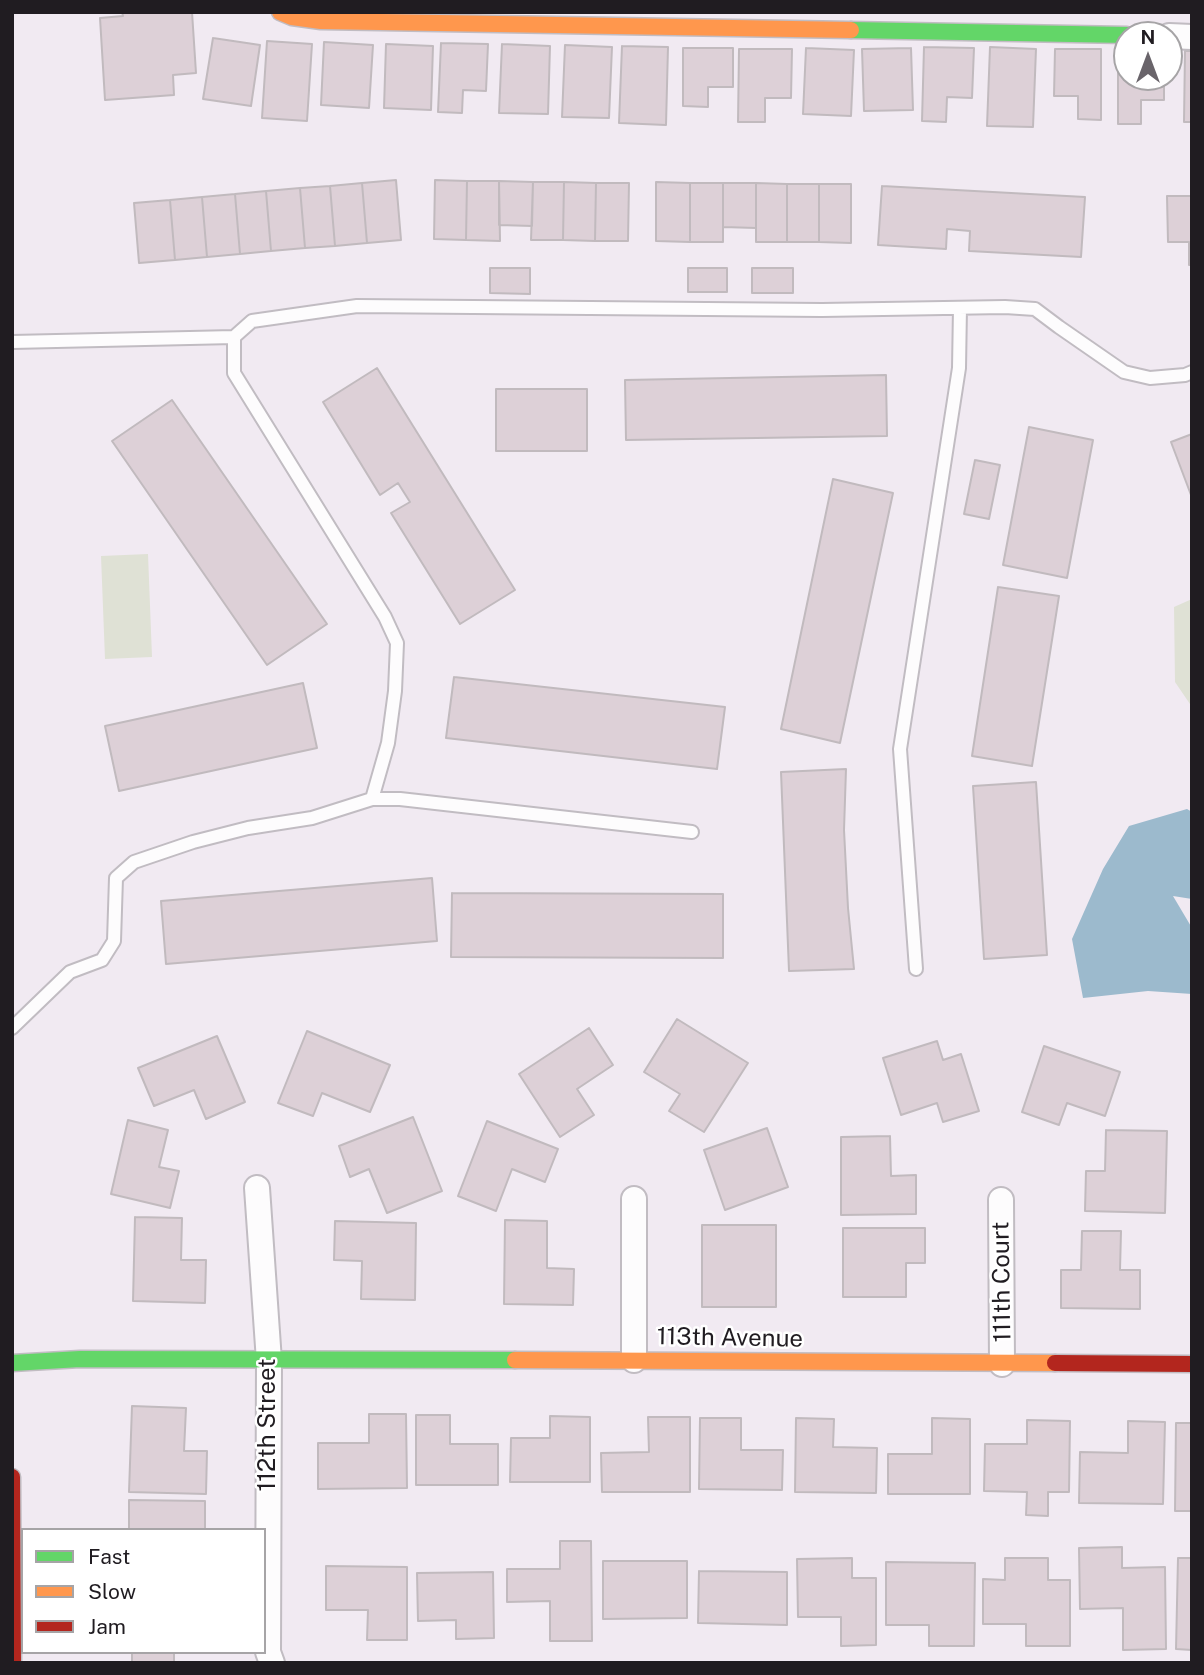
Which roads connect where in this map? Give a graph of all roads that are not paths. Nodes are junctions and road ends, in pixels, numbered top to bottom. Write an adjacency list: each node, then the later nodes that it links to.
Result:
1 (280, 12): 2 (street)
2 (1113, 36)
3 (960, 307): 4 (lane); 6 (lane); 9 (lane)
4 (234, 337): 5 (lane); 7 (lane)
5 (12, 342)
6 (1192, 372)
7 (372, 799): 8 (lane); 10 (lane)
8 (692, 832)
9 (916, 969)
10 (12, 1028)
11 (257, 1188): 15 (street, 112th Street)
12 (634, 1199): 14 (street)
13 (1001, 1200): 17 (street, 111th Court)
14 (634, 1360): 15 (street, 113th Avenue); 17 (street, 113th Avenue)
15 (269, 1361): 16 (street, 113th Avenue); 21 (street, 112th Street)
16 (12, 1363)
17 (1002, 1364): 18 (street, 113th Avenue)
18 (1192, 1364)
19 (12, 1477): 20 (street)
20 (13, 1663)
21 (272, 1663)

